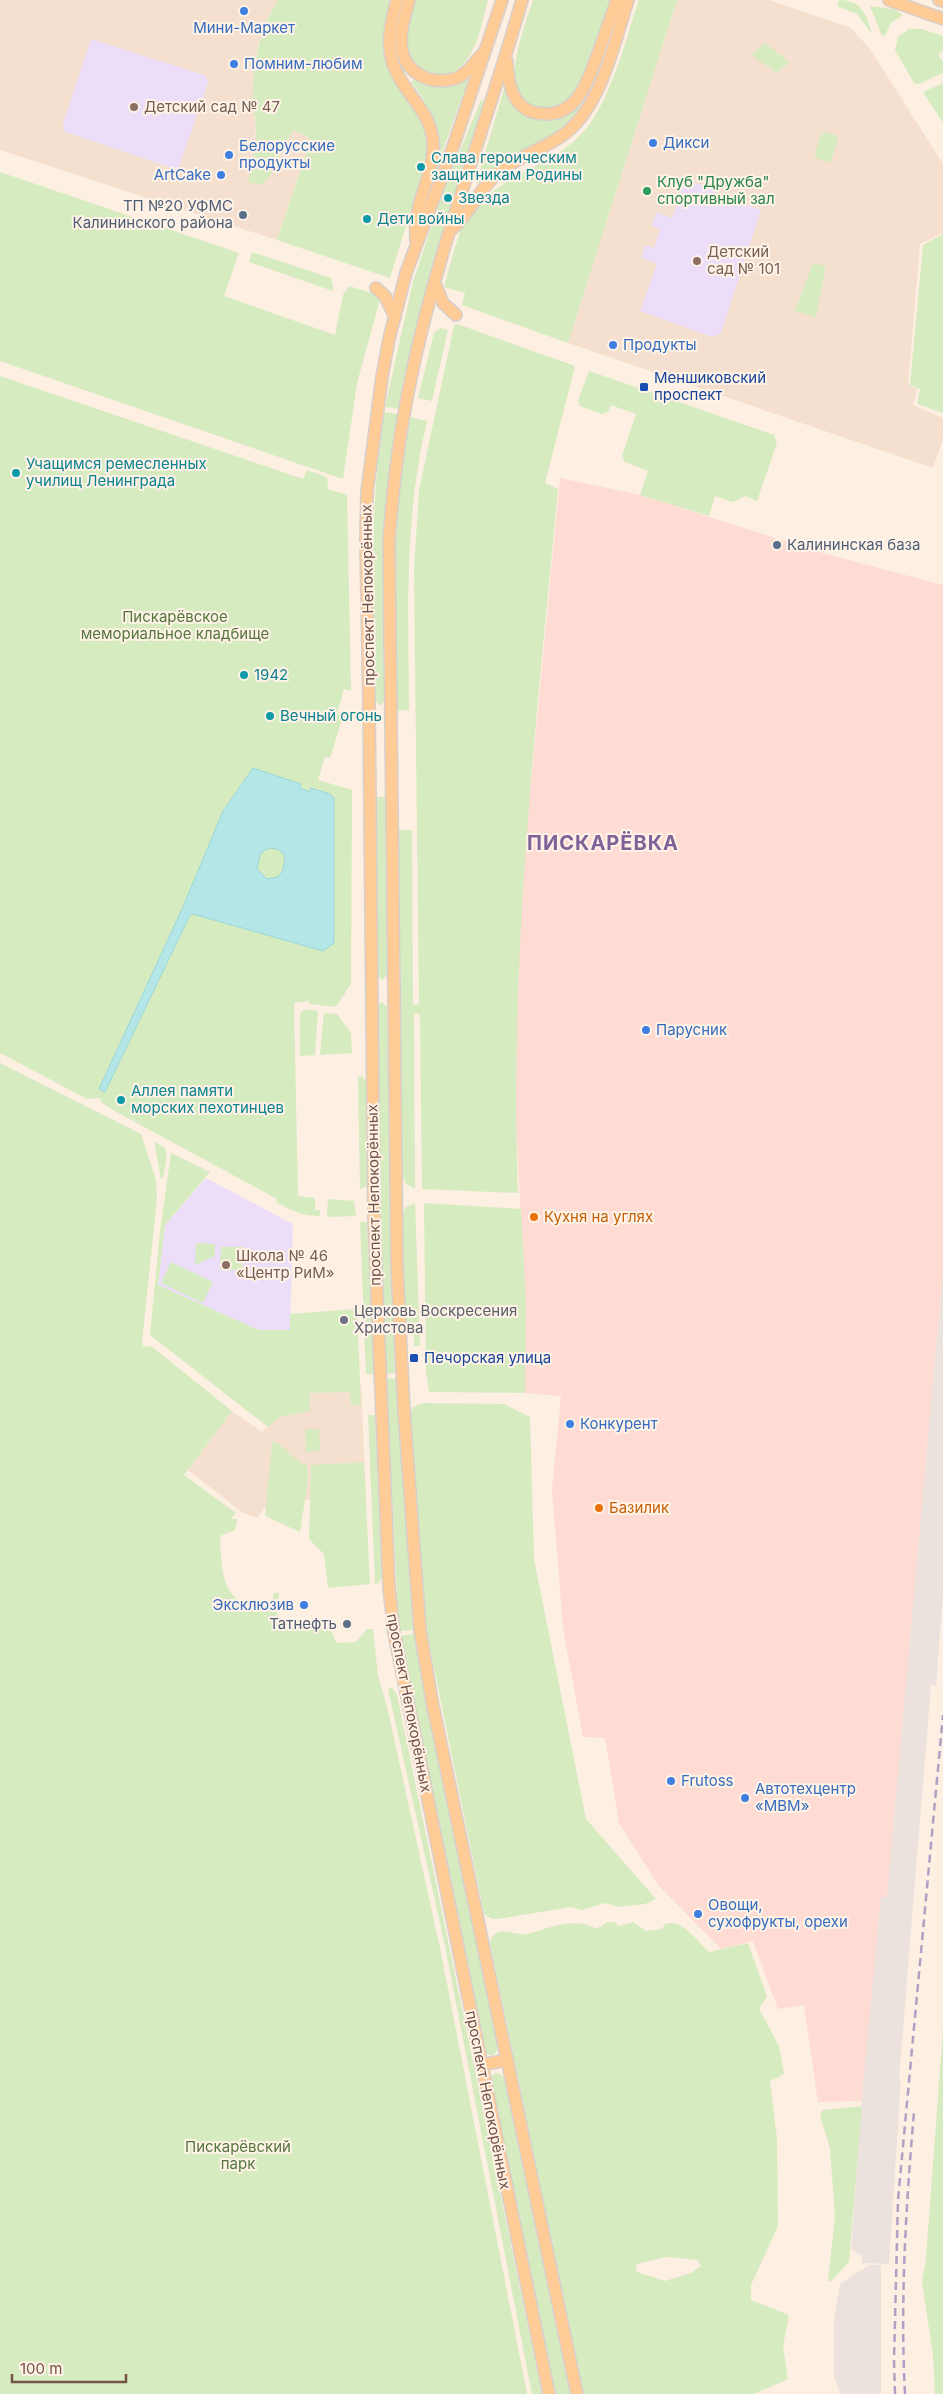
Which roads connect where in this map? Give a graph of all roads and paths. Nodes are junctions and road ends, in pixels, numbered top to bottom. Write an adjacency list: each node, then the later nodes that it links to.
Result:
1 (397, 0): 14 (main road)
2 (409, 0): 11 (main road)
3 (502, 0): 11 (main road, проспект Непокорённых)
4 (522, 0): 12 (main road, проспект Непокорённых)
5 (617, 0): 12 (main road)
6 (628, 0): 13 (main road)
7 (889, 0): 10 (main road)
8 (939, 0): 9 (main road)
9 (943, 1)
10 (943, 19)
11 (488, 45): 14 (main road, проспект Непокорённых)
12 (507, 52): 13 (main road, проспект Непокорённых)
13 (451, 230): 15 (main road, проспект Непокорённых)
14 (416, 246): 18 (main road, проспект Непокорённых)
15 (435, 284): 17 (main road); 20 (main road, проспект Непокорённых)
16 (376, 288): 18 (main road)
17 (456, 315)
18 (394, 317): 19 (main road, проспект Непокорённых)
19 (371, 991): 20 (main road); 22 (main road, проспект Непокорённых)
20 (394, 991): 21 (main road, проспект Непокорённых)
21 (507, 2060): 22 (main road); 24 (main road, проспект Непокорённых)
22 (481, 2065): 23 (main road, проспект Непокорённых)
23 (549, 2394)
24 (577, 2394)

